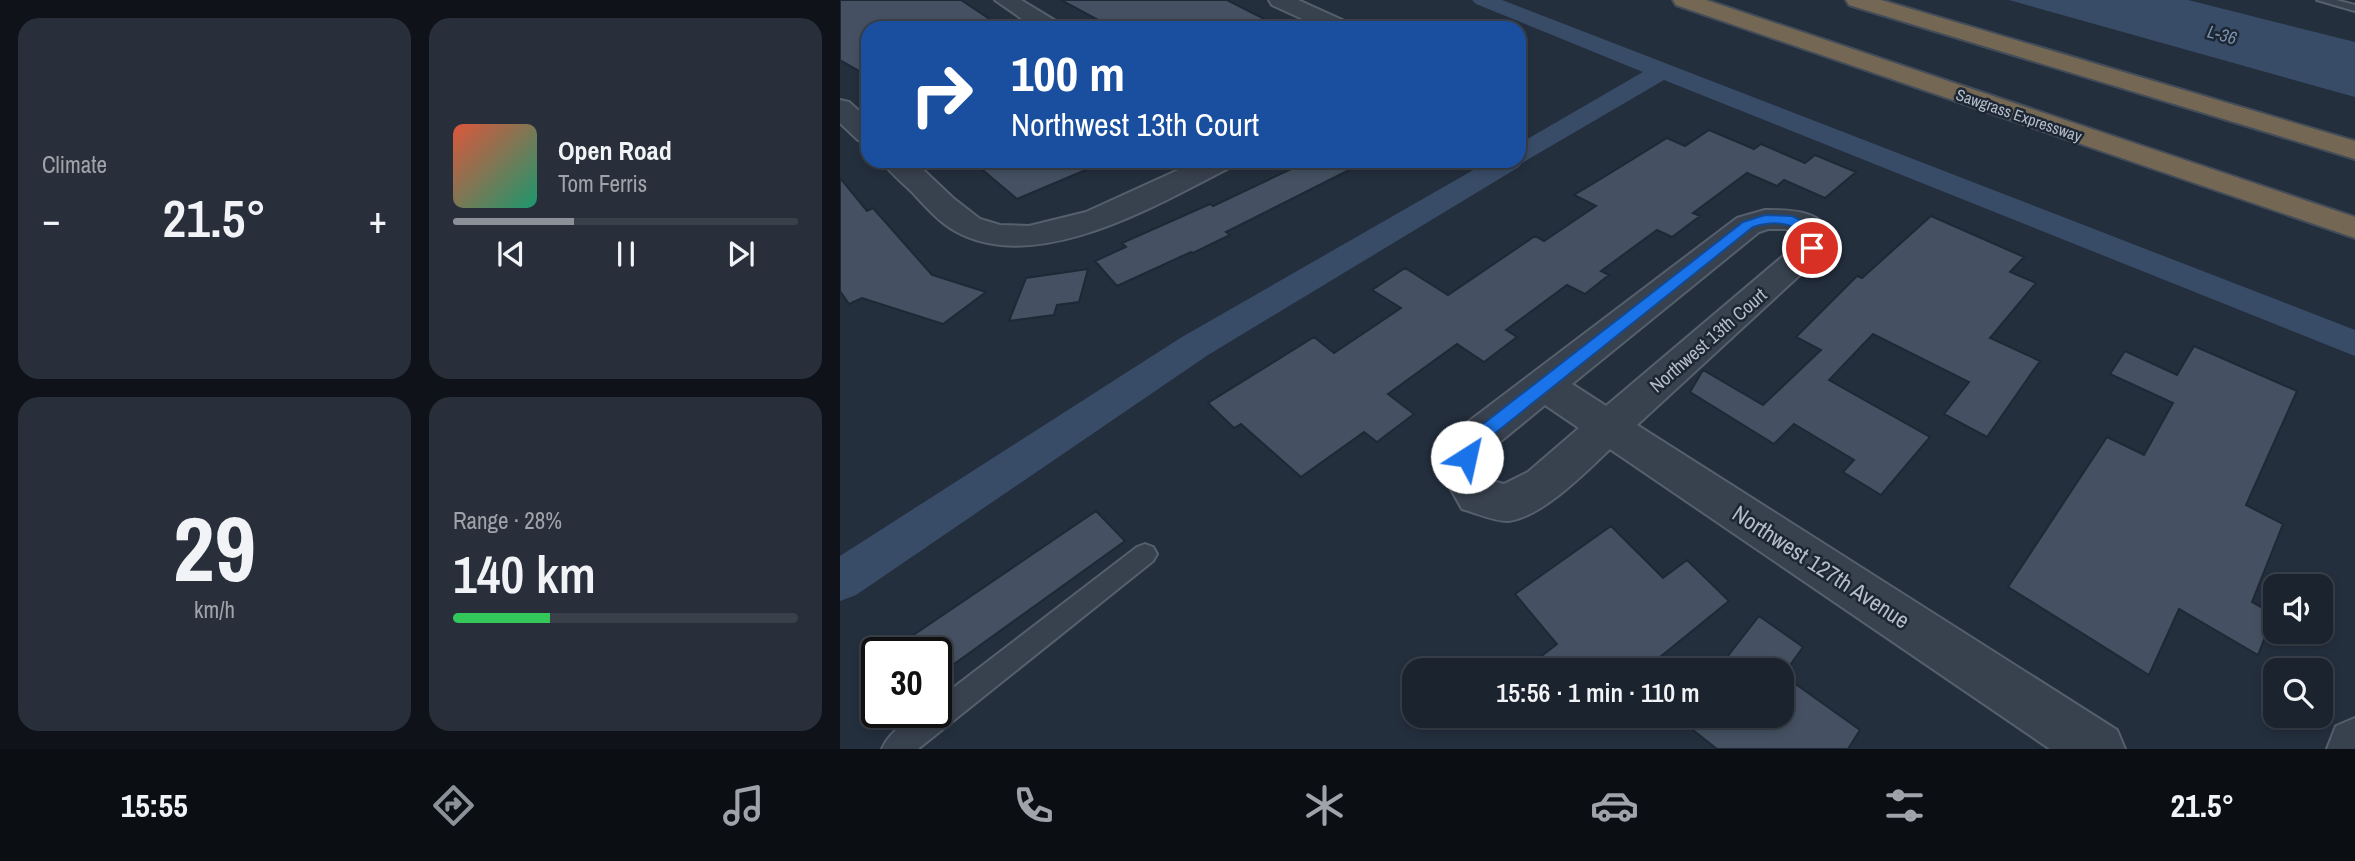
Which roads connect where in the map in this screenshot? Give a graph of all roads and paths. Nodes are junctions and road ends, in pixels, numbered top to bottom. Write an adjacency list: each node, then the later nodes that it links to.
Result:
1 (1006, 0): 7 (street)
2 (1280, 0): 8 (street)
3 (1684, 0): 14 (highway, Sawgrass Expressway)
4 (1857, 0): 11 (highway)
5 (2323, 0): 6 (lane)
6 (2355, 8)
7 (1040, 21)
8 (1326, 21)
9 (840, 108): 10 (street)
10 (861, 128)
11 (2355, 149)
12 (905, 168): 13 (street)
13 (1206, 168)
14 (2355, 228)
15 (1544, 384): 16 (street, Northwest 127th Avenue); 16 (street, Northwest 13th Court); 16 (street, Northwest 13th Court)
16 (1608, 427): 19 (street, Northwest 127th Avenue)
17 (1145, 554): 18 (lane)
18 (896, 749)
19 (2098, 749)

